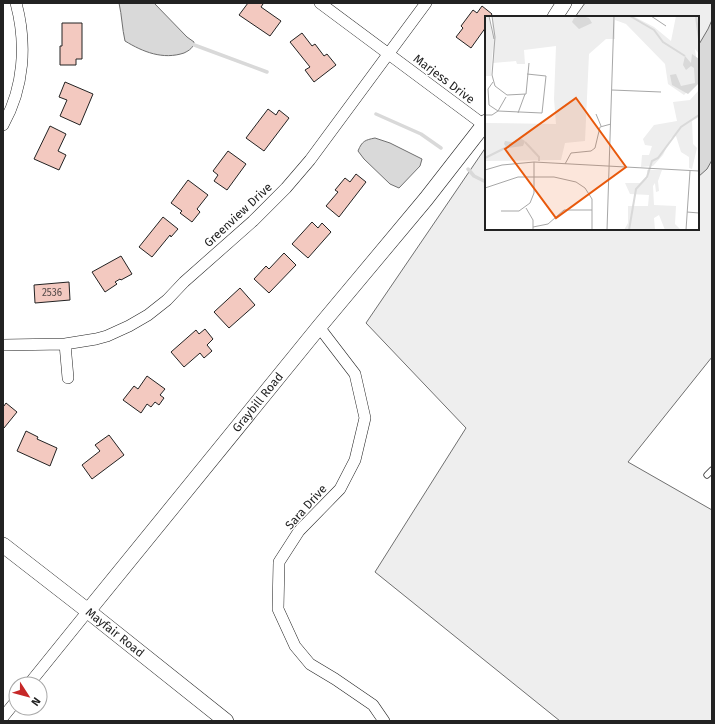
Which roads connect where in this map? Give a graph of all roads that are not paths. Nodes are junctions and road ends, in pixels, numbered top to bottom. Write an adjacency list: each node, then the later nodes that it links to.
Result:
1 (16, 3): 8 (street)
2 (320, 3): 6 (street, Marjess Drive)
3 (426, 3): 6 (street, Greenview Drive)
4 (564, 3): 5 (street)
5 (556, 16)
6 (389, 54): 7 (street, Marjess Drive); 10 (street, Greenview Drive)
7 (485, 123): 9 (street, Graybill Road)
8 (3, 124)
9 (319, 327): 16 (street, Graybill Road); 19 (street, Sara Drive)
10 (65, 344): 11 (street, Greenview Drive); 12 (street)
11 (3, 345)
12 (68, 378)
13 (712, 470): 14 (lane)
14 (707, 475)
15 (3, 545): 16 (street, Mayfair Road)
16 (88, 611): 17 (street, Graybill Road); 18 (street, Mayfair Road)
17 (35, 676)
18 (226, 721)
19 (384, 721)

